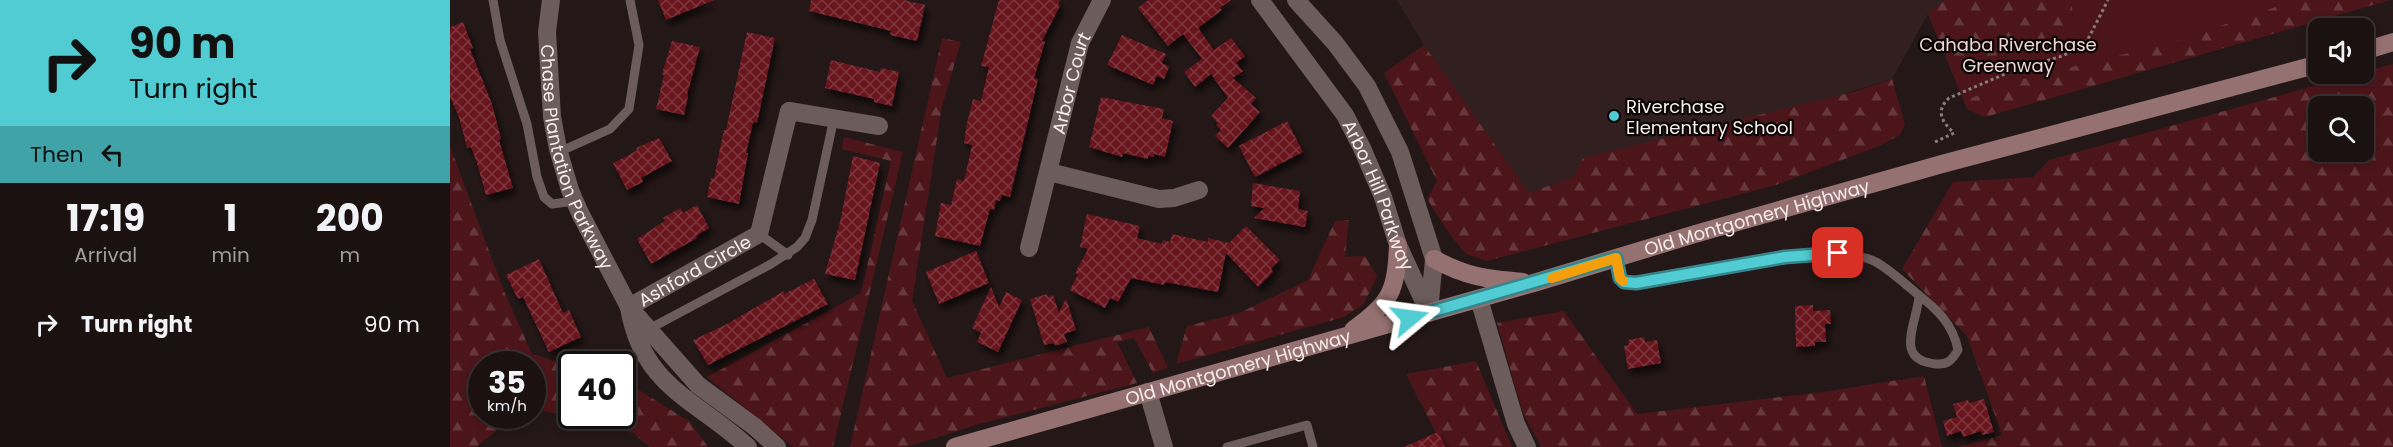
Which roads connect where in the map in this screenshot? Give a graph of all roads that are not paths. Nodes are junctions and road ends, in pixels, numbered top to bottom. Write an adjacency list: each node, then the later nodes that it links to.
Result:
1 (493, 0): 15 (lane)
2 (551, 0): 12 (street, Chase Plantation Parkway)
3 (630, 0): 12 (lane)
4 (1102, 0): 13 (street, Arbor Court)
5 (1260, 0): 17 (street, Arbor Hill Parkway)
6 (1296, 0): 21 (street, Arbor Hill Parkway)
7 (2393, 42): 8 (street)
8 (2374, 48)
9 (2308, 67): 20 (street, Old Montgomery Highway)
10 (834, 118): 11 (street, Ashford Circle); 16 (street, Ashford Circle); 19 (lane)
11 (879, 126)
12 (559, 152): 15 (street, Chase Plantation Parkway)
13 (1049, 172): 14 (street); 18 (street, Arbor Court)
14 (1199, 190)
15 (575, 201): 25 (street, Chase Plantation Parkway)
16 (759, 234): 19 (lane); 25 (street, Ashford Circle)
17 (1398, 245): 26 (street, Arbor Hill Parkway); 28 (street)
18 (1029, 248)
19 (788, 255): 27 (lane)
20 (1616, 258): 22 (street, Old Montgomery Highway); 23 (lane)
21 (1434, 259): 22 (street); 26 (street, Arbor Hill Parkway)
22 (1537, 282): 24 (street, Old Montgomery Highway)
23 (1919, 295): 23 (lane)
24 (1479, 299): 26 (street, Old Montgomery Highway); 36 (street)
25 (629, 307): 27 (street, Chase Plantation Parkway); 30 (street, Chase Plantation Parkway)
26 (1429, 313): 28 (street, Old Montgomery Highway)
27 (649, 329): 31 (street, Chase Plantation Parkway)
28 (1343, 336): 29 (street, Old Montgomery Highway)
29 (1148, 392): 32 (street, Old Montgomery Highway); 33 (street)
30 (748, 447)
31 (777, 447)
32 (955, 447)
33 (1164, 447)
34 (1227, 447): 35 (lane)
35 (1313, 447)
36 (1527, 447)

